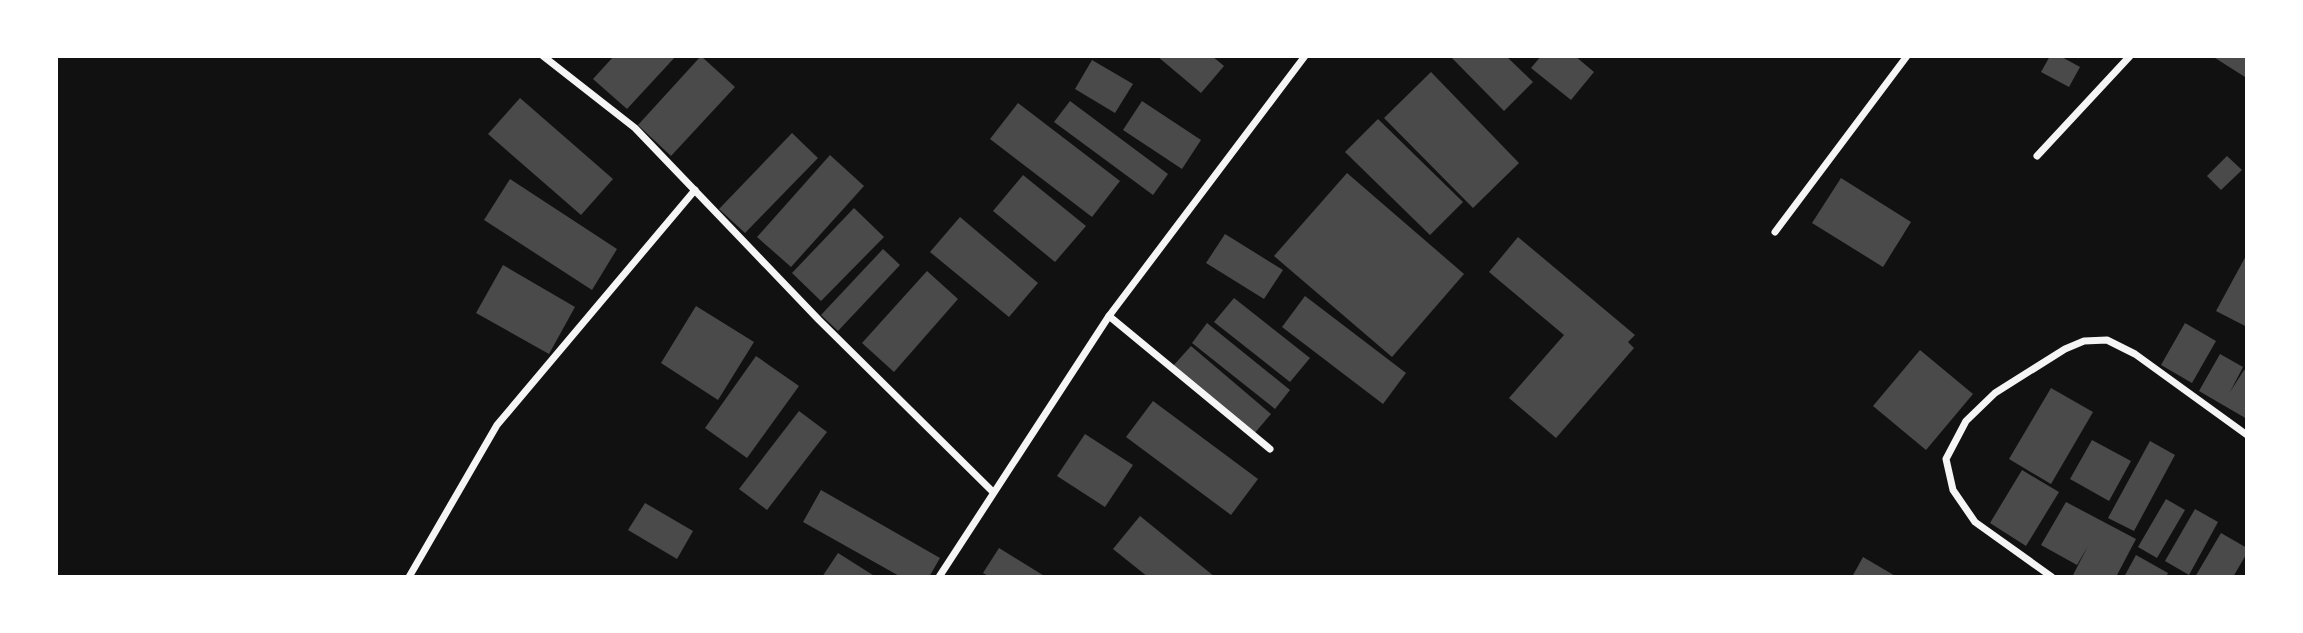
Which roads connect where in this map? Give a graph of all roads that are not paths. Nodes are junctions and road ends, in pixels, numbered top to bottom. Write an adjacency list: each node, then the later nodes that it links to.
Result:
1 (1305, 56): 8 (street)
2 (1907, 56): 7 (street)
3 (2130, 56): 5 (street)
4 (546, 58): 6 (street)
5 (2037, 156)
6 (695, 190): 11 (street); 12 (street)
7 (1775, 232)
8 (1109, 316): 10 (street); 11 (street)
9 (2247, 435): 14 (street)
10 (1270, 449)
11 (993, 492): 13 (street)
12 (409, 577)
13 (939, 577)
14 (2052, 577)

